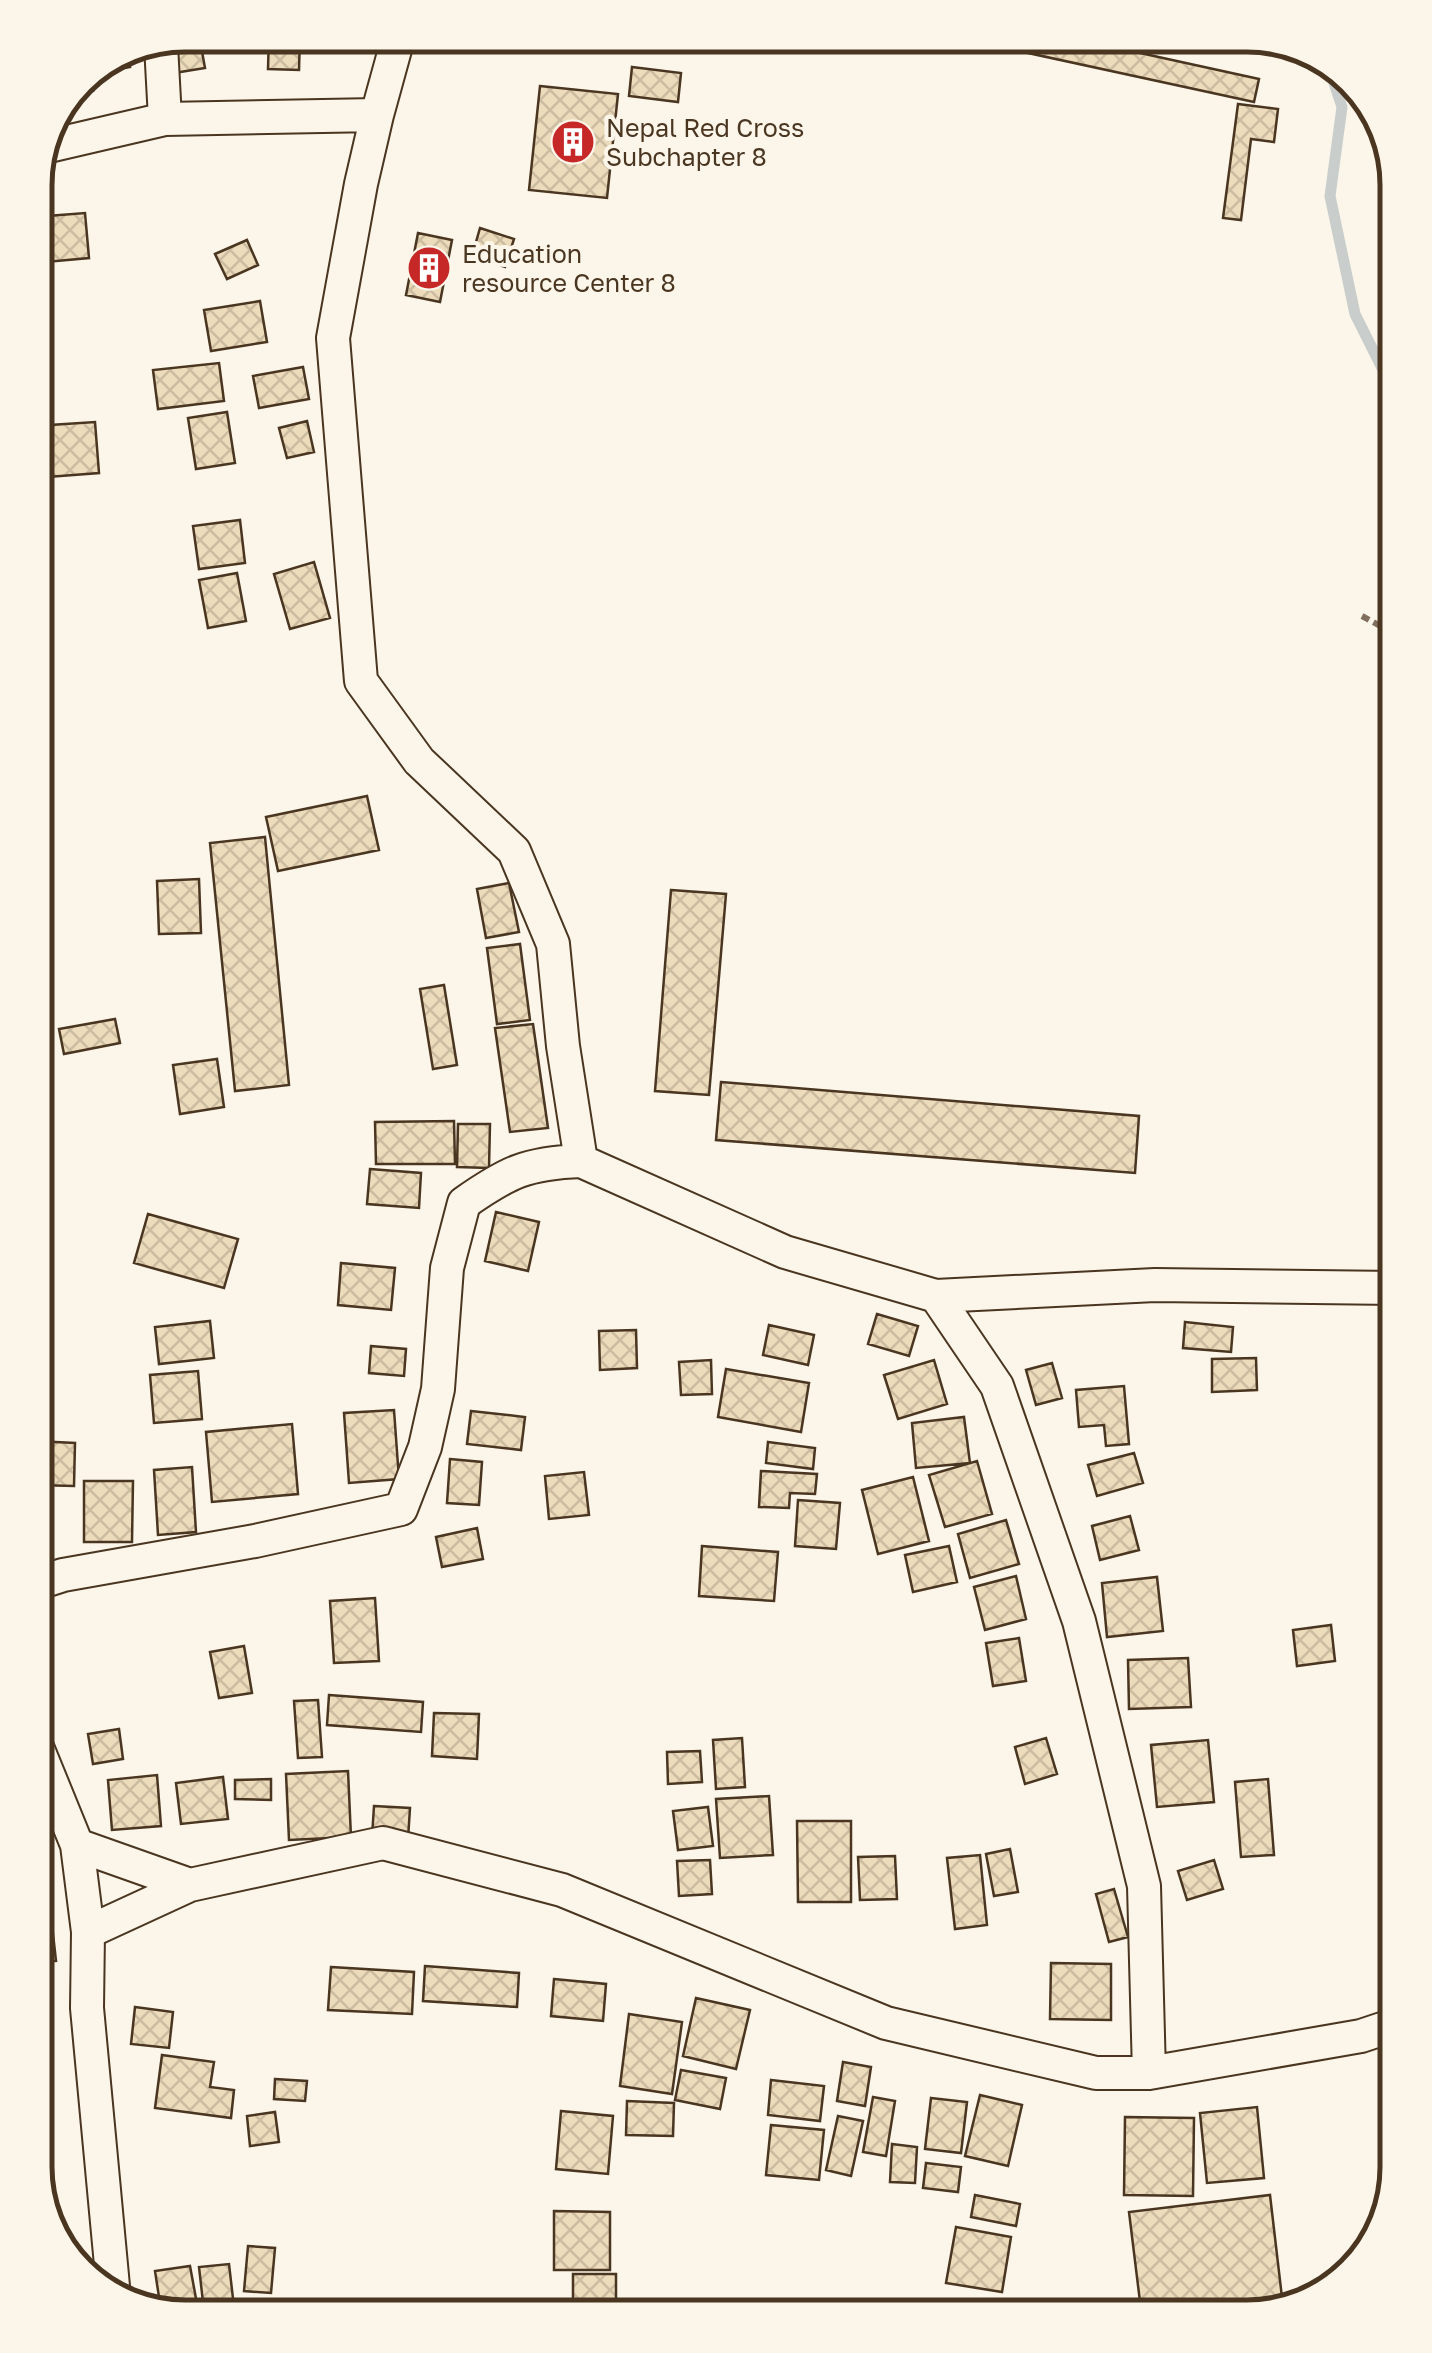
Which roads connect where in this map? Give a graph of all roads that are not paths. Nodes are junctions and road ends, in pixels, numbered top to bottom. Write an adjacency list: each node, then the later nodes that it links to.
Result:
1 (394, 52): 3 (street)
2 (162, 56): 4 (street)
3 (377, 115): 4 (street); 6 (street)
4 (165, 118): 5 (street)
5 (60, 143)
6 (581, 1161): 8 (street); 9 (street)
7 (1380, 1288): 8 (street)
8 (936, 1296): 15 (street)
9 (52, 1579)
10 (52, 1783): 11 (street)
11 (78, 1845): 12 (street); 13 (street)
12 (190, 1884): 13 (street); 15 (street)
13 (88, 1932): 16 (street)
14 (1380, 2030): 15 (street)
15 (1149, 2073)
16 (112, 2279)

